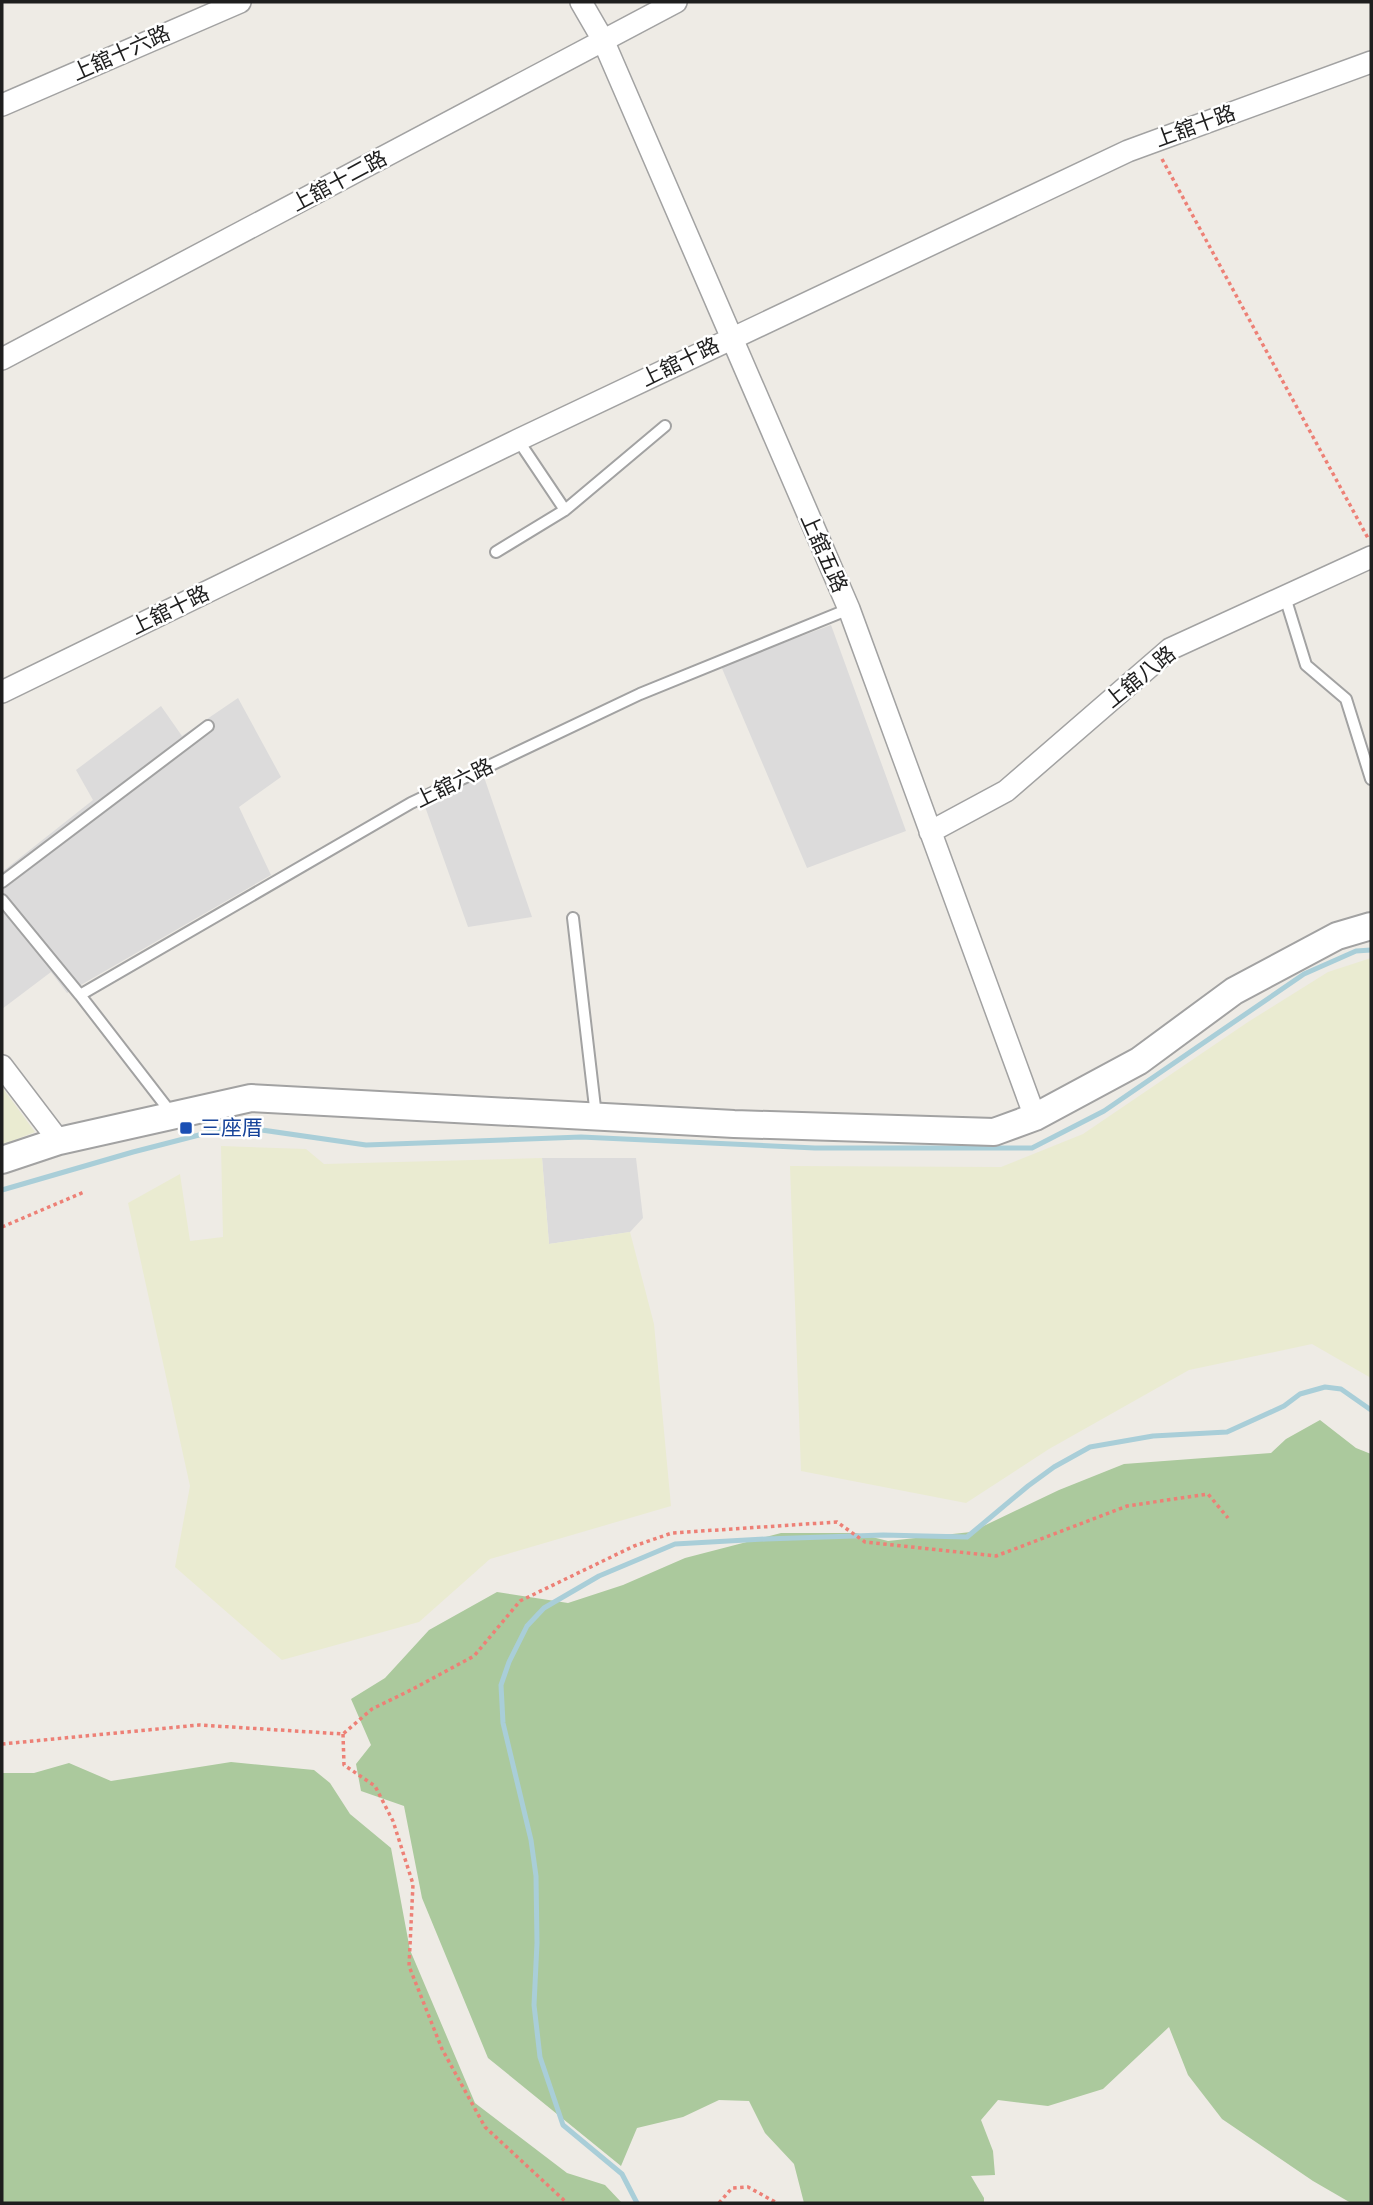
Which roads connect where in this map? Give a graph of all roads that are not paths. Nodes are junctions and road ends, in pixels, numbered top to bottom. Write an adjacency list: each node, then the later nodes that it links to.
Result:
1 (240, 2): 6 (street, 上舘十六路)
2 (581, 2): 4 (street, 上舘五路)
3 (676, 2): 4 (street, 上舘十二路)
4 (603, 40): 7 (street, 上舘五路); 8 (street, 上舘十二路)
5 (1371, 62): 7 (street, 上舘十路)
6 (2, 105)
7 (730, 338): 10 (street, 上舘十路); 15 (street, 上舘五路)
8 (2, 359)
9 (665, 425): 11 (lane)
10 (518, 440): 11 (lane); 16 (street, 上舘十路)
11 (565, 510): 12 (lane)
12 (496, 552)
13 (1371, 557): 14 (street, 上舘八路)
14 (1285, 597): 18 (lane); 19 (street, 上舘八路)
15 (849, 610): 19 (street, 上舘五路); 24 (lane, 上舘六路)
16 (2, 692)
17 (208, 726): 20 (lane)
18 (1371, 779)
19 (930, 832): 28 (street, 上舘五路)
20 (2, 882)
21 (2, 900): 24 (lane)
22 (573, 918): 27 (lane)
23 (1371, 926): 28 (street)
24 (80, 995): 26 (lane)
25 (2, 1066): 29 (street)
26 (173, 1115): 27 (street); 29 (street)
27 (596, 1116): 28 (street)
28 (1035, 1117)
29 (59, 1141): 30 (street)
30 (2, 1160)

